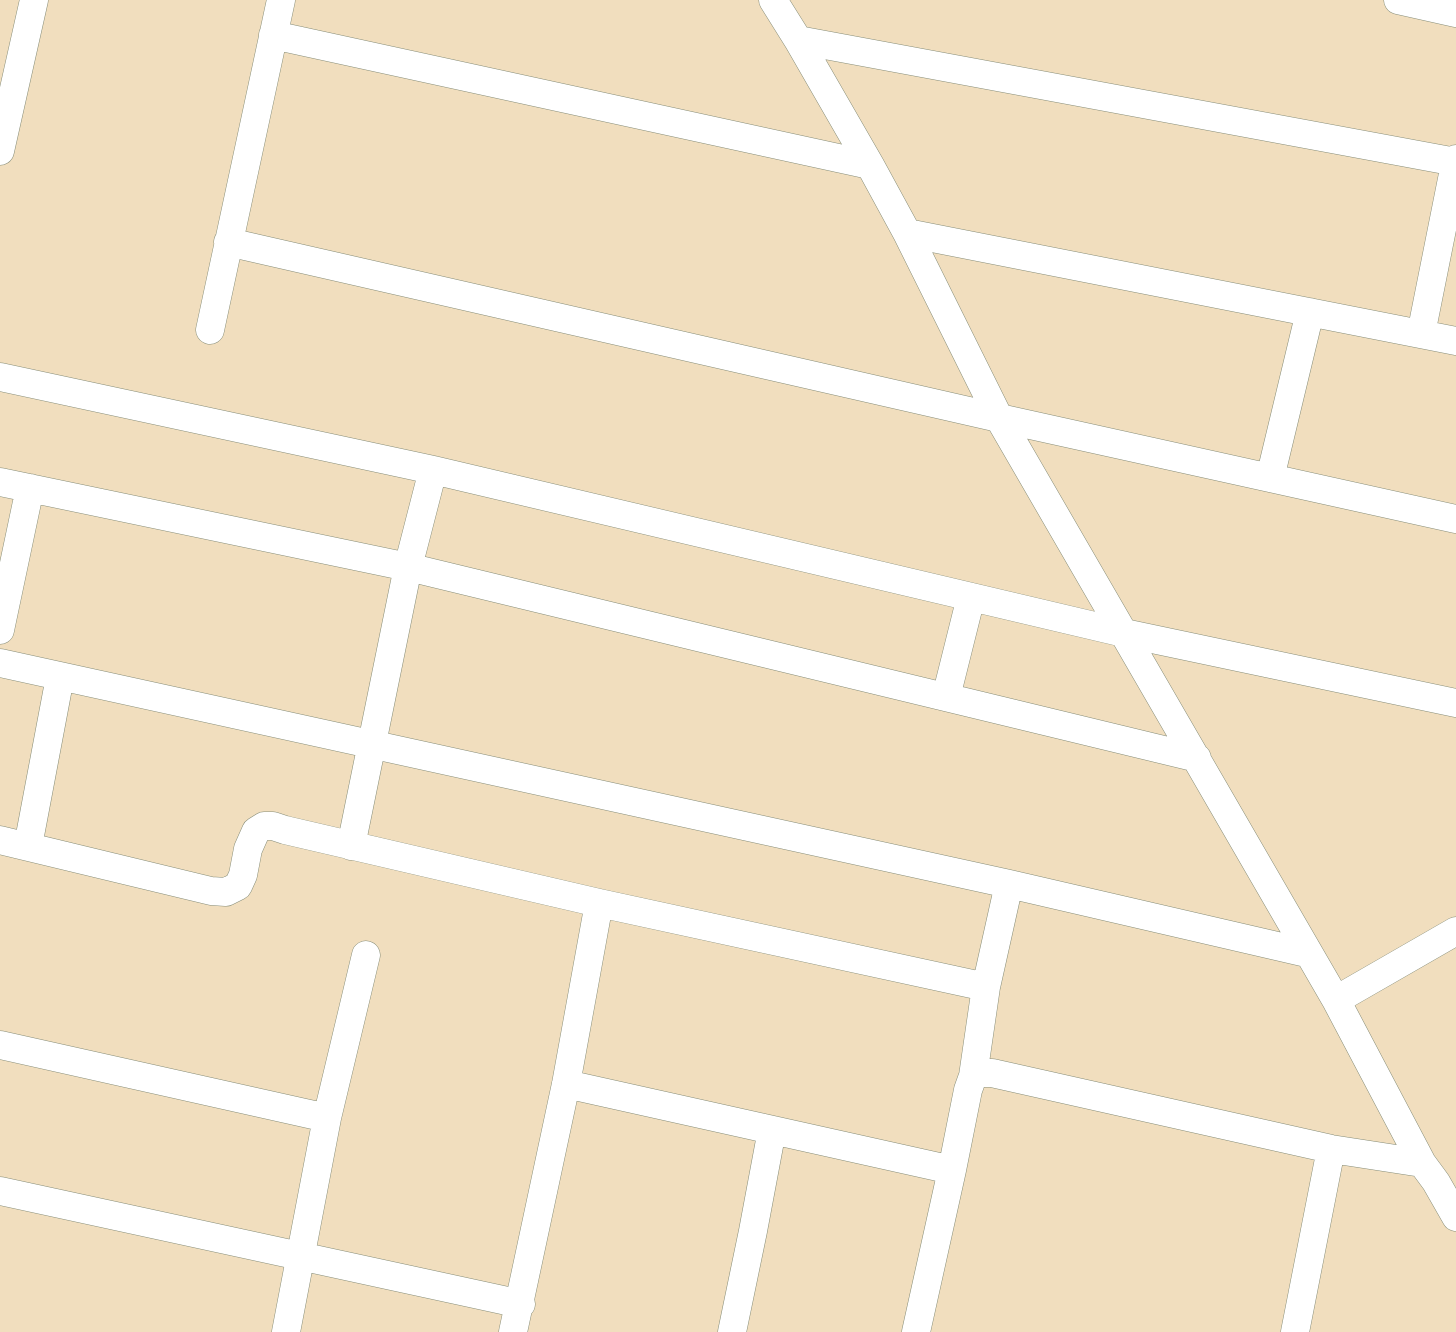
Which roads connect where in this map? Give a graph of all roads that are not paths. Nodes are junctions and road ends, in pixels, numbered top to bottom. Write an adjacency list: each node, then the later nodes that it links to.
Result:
1 (34, 0): 8 (street)
2 (281, 0): 6 (street)
3 (773, 0): 7 (street)
4 (1398, 0): 5 (street)
5 (1456, 13)
6 (273, 35): 10 (street); 12 (street)
7 (798, 40): 9 (street); 10 (street)
8 (0, 151)
9 (1456, 161): 15 (street)
10 (870, 165): 11 (street)
11 (907, 234): 13 (street); 18 (street)
12 (228, 242): 14 (street); 18 (street)
13 (1310, 312): 15 (street); 20 (street)
14 (210, 330)
15 (1421, 334): 16 (street)
16 (1456, 341)
17 (0, 377): 19 (street)
18 (999, 418): 20 (street); 27 (street)
19 (433, 470): 24 (street); 25 (street)
20 (1270, 478): 23 (street)
21 (0, 482): 22 (street)
22 (30, 488): 24 (street); 26 (street)
23 (1456, 519)
24 (408, 567): 30 (street); 32 (street)
25 (971, 596): 27 (street); 30 (street)
26 (0, 630)
27 (1124, 633): 31 (street); 33 (street)
28 (0, 664): 29 (street)
29 (60, 677): 32 (street); 35 (street)
30 (946, 697): 33 (street)
31 (1455, 705)
32 (372, 746): 36 (street); 37 (street)
33 (1197, 758): 40 (street)
34 (0, 840): 35 (street)
35 (28, 846): 36 (street)
36 (351, 846): 38 (street)
37 (1009, 884): 40 (street); 42 (street)
38 (599, 903): 42 (street); 46 (street)
39 (1456, 931): 43 (street)
40 (1307, 953): 43 (street)
41 (366, 955): 47 (street)
42 (986, 987): 45 (street)
43 (1336, 1000): 50 (street)
44 (0, 1045): 47 (street)
45 (973, 1076): 49 (street); 51 (street)
46 (566, 1084): 48 (street); 55 (street)
47 (327, 1118): 54 (street)
48 (772, 1130): 51 (street); 58 (street)
49 (1331, 1149): 50 (street); 60 (street)
50 (1422, 1163): 53 (street)
51 (952, 1170): 59 (street)
52 (0, 1191): 54 (street)
53 (1456, 1217)
54 (300, 1256): 55 (street); 56 (street)
55 (521, 1304): 57 (street)
56 (286, 1332)
57 (514, 1332)
58 (732, 1332)
59 (916, 1332)
60 (1295, 1332)

